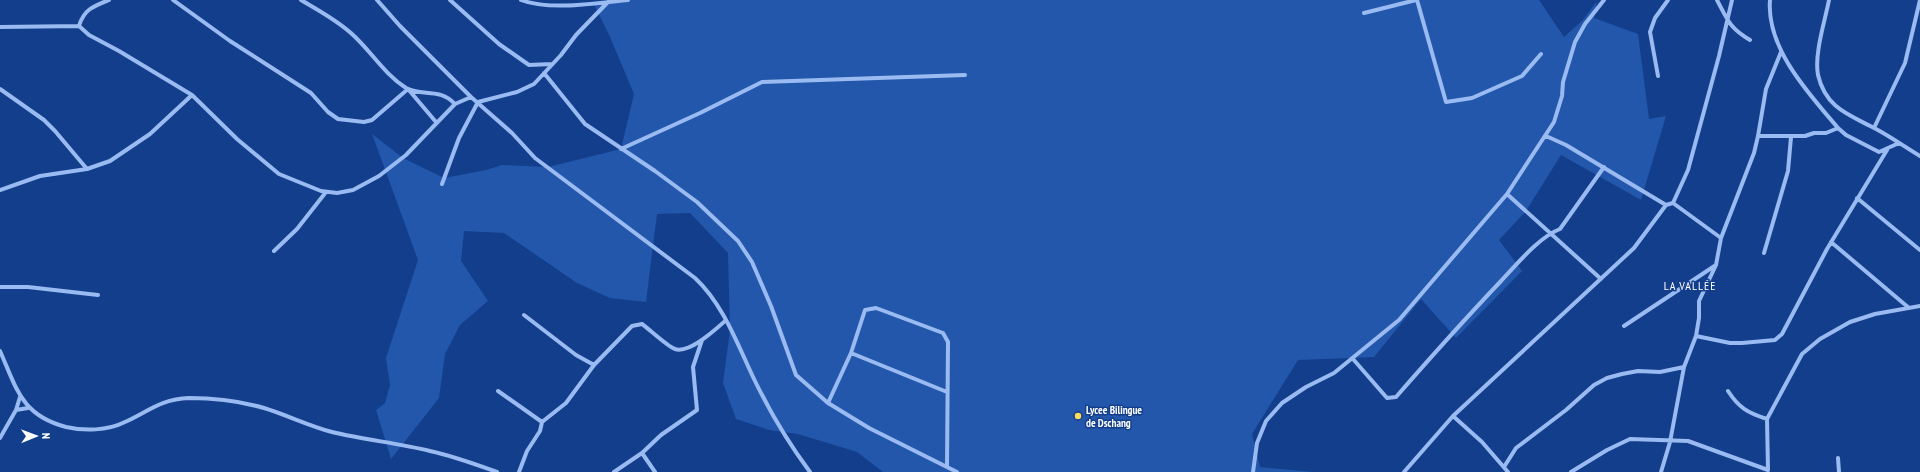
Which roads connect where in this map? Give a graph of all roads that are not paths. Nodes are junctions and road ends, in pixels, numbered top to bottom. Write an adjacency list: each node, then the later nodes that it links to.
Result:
1 (109, 0): 19 (street)
2 (173, 0): 29 (street)
3 (301, 0): 29 (street)
4 (377, 0): 31 (street)
5 (450, 0): 24 (street)
6 (522, 0): 16 (street)
7 (628, 0): 16 (street)
8 (1417, 0): 17 (street); 23 (street)
9 (1604, 0): 37 (street)
10 (1668, 0): 27 (street)
11 (1717, 0): 18 (street)
12 (1732, 0): 18 (street)
13 (1770, 0): 22 (street)
14 (1829, 0): 36 (street)
15 (1920, 0): 36 (street)
16 (608, 2): 24 (street)
17 (1364, 13)
18 (1727, 21): 21 (street); 51 (street)
19 (79, 26): 20 (street); 30 (street)
20 (0, 27)
21 (1750, 40)
22 (1781, 52): 35 (street); 38 (street)
23 (1541, 54)
24 (553, 64): 25 (street)
25 (544, 73): 32 (street); 41 (street)
26 (965, 75): 41 (street)
27 (1658, 76)
28 (0, 89): 45 (street)
29 (408, 89): 33 (street); 34 (street)
30 (192, 95): 45 (street); 48 (street)
31 (471, 97): 32 (street); 33 (street)
32 (478, 102): 46 (street); 66 (street)
33 (455, 104): 34 (street)
34 (436, 122): 48 (street)
35 (1838, 128): 39 (street); 42 (street)
36 (1874, 128): 40 (street)
37 (1546, 136): 44 (street); 49 (street)
38 (1758, 136): 39 (street); 54 (street)
39 (1791, 137): 58 (street)
40 (1899, 143): 42 (street); 43 (street)
41 (621, 149): 79 (street)
42 (1887, 150): 50 (street)
43 (1920, 156)
44 (1604, 167): 52 (street); 53 (street)
45 (87, 170): 47 (street)
46 (442, 184)
47 (0, 190)
48 (326, 192): 57 (street)
49 (1507, 194): 53 (street); 72 (street)
50 (1857, 198): 55 (street); 56 (street)
51 (1673, 204): 52 (street); 54 (street)
52 (1666, 205): 60 (street)
53 (1550, 233): 60 (street); 72 (street)
54 (1721, 238): 59 (street)
55 (1831, 242): 64 (street); 68 (street)
56 (1920, 250)
57 (274, 251)
58 (1764, 253)
59 (1716, 265): 67 (street); 68 (street)
60 (1601, 279): 82 (street)
61 (0, 287): 62 (street)
62 (98, 294)
63 (1920, 306): 64 (street)
64 (1909, 308): 83 (street)
65 (524, 315): 73 (street)
66 (725, 321): 69 (street); 95 (street)
67 (1624, 326)
68 (1696, 336): 74 (street)
69 (702, 340): 73 (street); 87 (street)
70 (0, 351): 78 (street)
71 (851, 353): 77 (street); 77 (street); 79 (street)
72 (1353, 359): 97 (street)
73 (594, 365): 84 (street)
74 (1684, 367): 86 (street); 90 (street)
75 (498, 391): 84 (street)
76 (1728, 391): 83 (street)
77 (947, 392): 89 (street)
78 (20, 397): 80 (street); 81 (street)
79 (828, 403): 89 (street)
80 (28, 408): 81 (street); 91 (street)
81 (16, 410): 85 (street)
82 (1453, 416): 90 (street); 98 (street)
83 (1767, 419): 86 (street)
84 (542, 422): 92 (street)
85 (0, 438)
86 (1670, 442): 100 (street); 101 (street)
87 (642, 453): 93 (street); 94 (street)
88 (1838, 458): 102 (street)
89 (947, 467): 96 (street)
90 (1504, 467): 99 (street)
91 (497, 472)
92 (519, 472)
93 (614, 472)
94 (655, 472)
95 (810, 472)
96 (957, 472)
97 (1253, 472)
98 (1404, 472)
99 (1508, 472)
100 (1571, 472)
101 (1661, 472)
102 (1839, 472)

